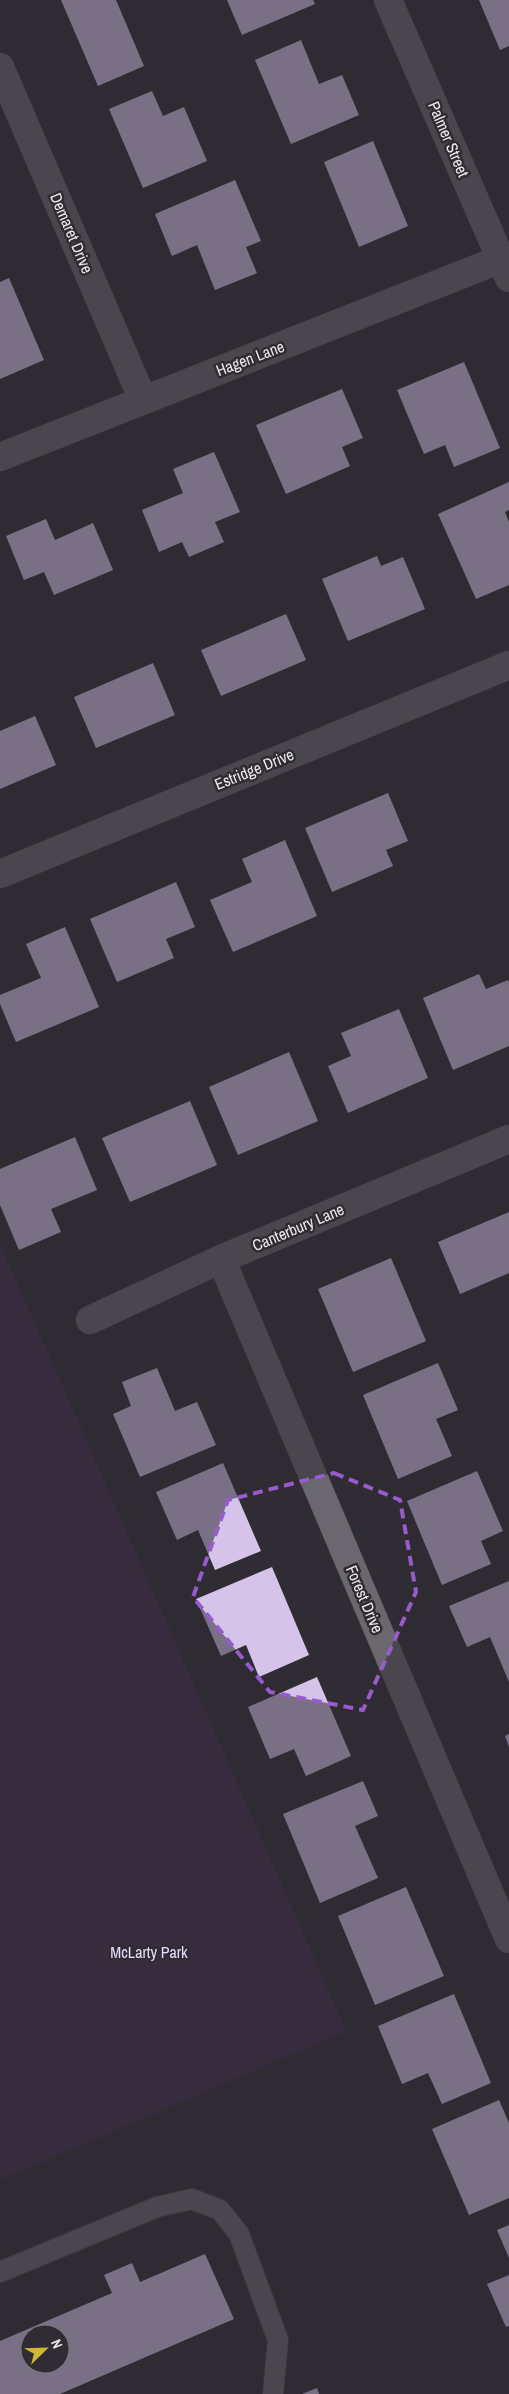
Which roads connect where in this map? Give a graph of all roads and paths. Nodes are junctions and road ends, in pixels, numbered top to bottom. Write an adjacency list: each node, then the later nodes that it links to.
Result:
1 (388, 0): 3 (street, Palmer Street)
2 (0, 67): 4 (street, Demaret Drive)
3 (505, 269): 4 (street, Hagen Lane)
4 (143, 400): 5 (street, Hagen Lane)
5 (0, 457)
6 (509, 665): 7 (street, Estridge Drive)
7 (0, 874)
8 (509, 1139): 9 (street, Canterbury Lane)
9 (220, 1260): 10 (street, Canterbury Lane); 11 (street, Forest Drive)
10 (90, 1320)
11 (503, 1909): 12 (street, Forest Drive)
12 (509, 1939)
13 (0, 2272): 14 (lane)
14 (273, 2394)

